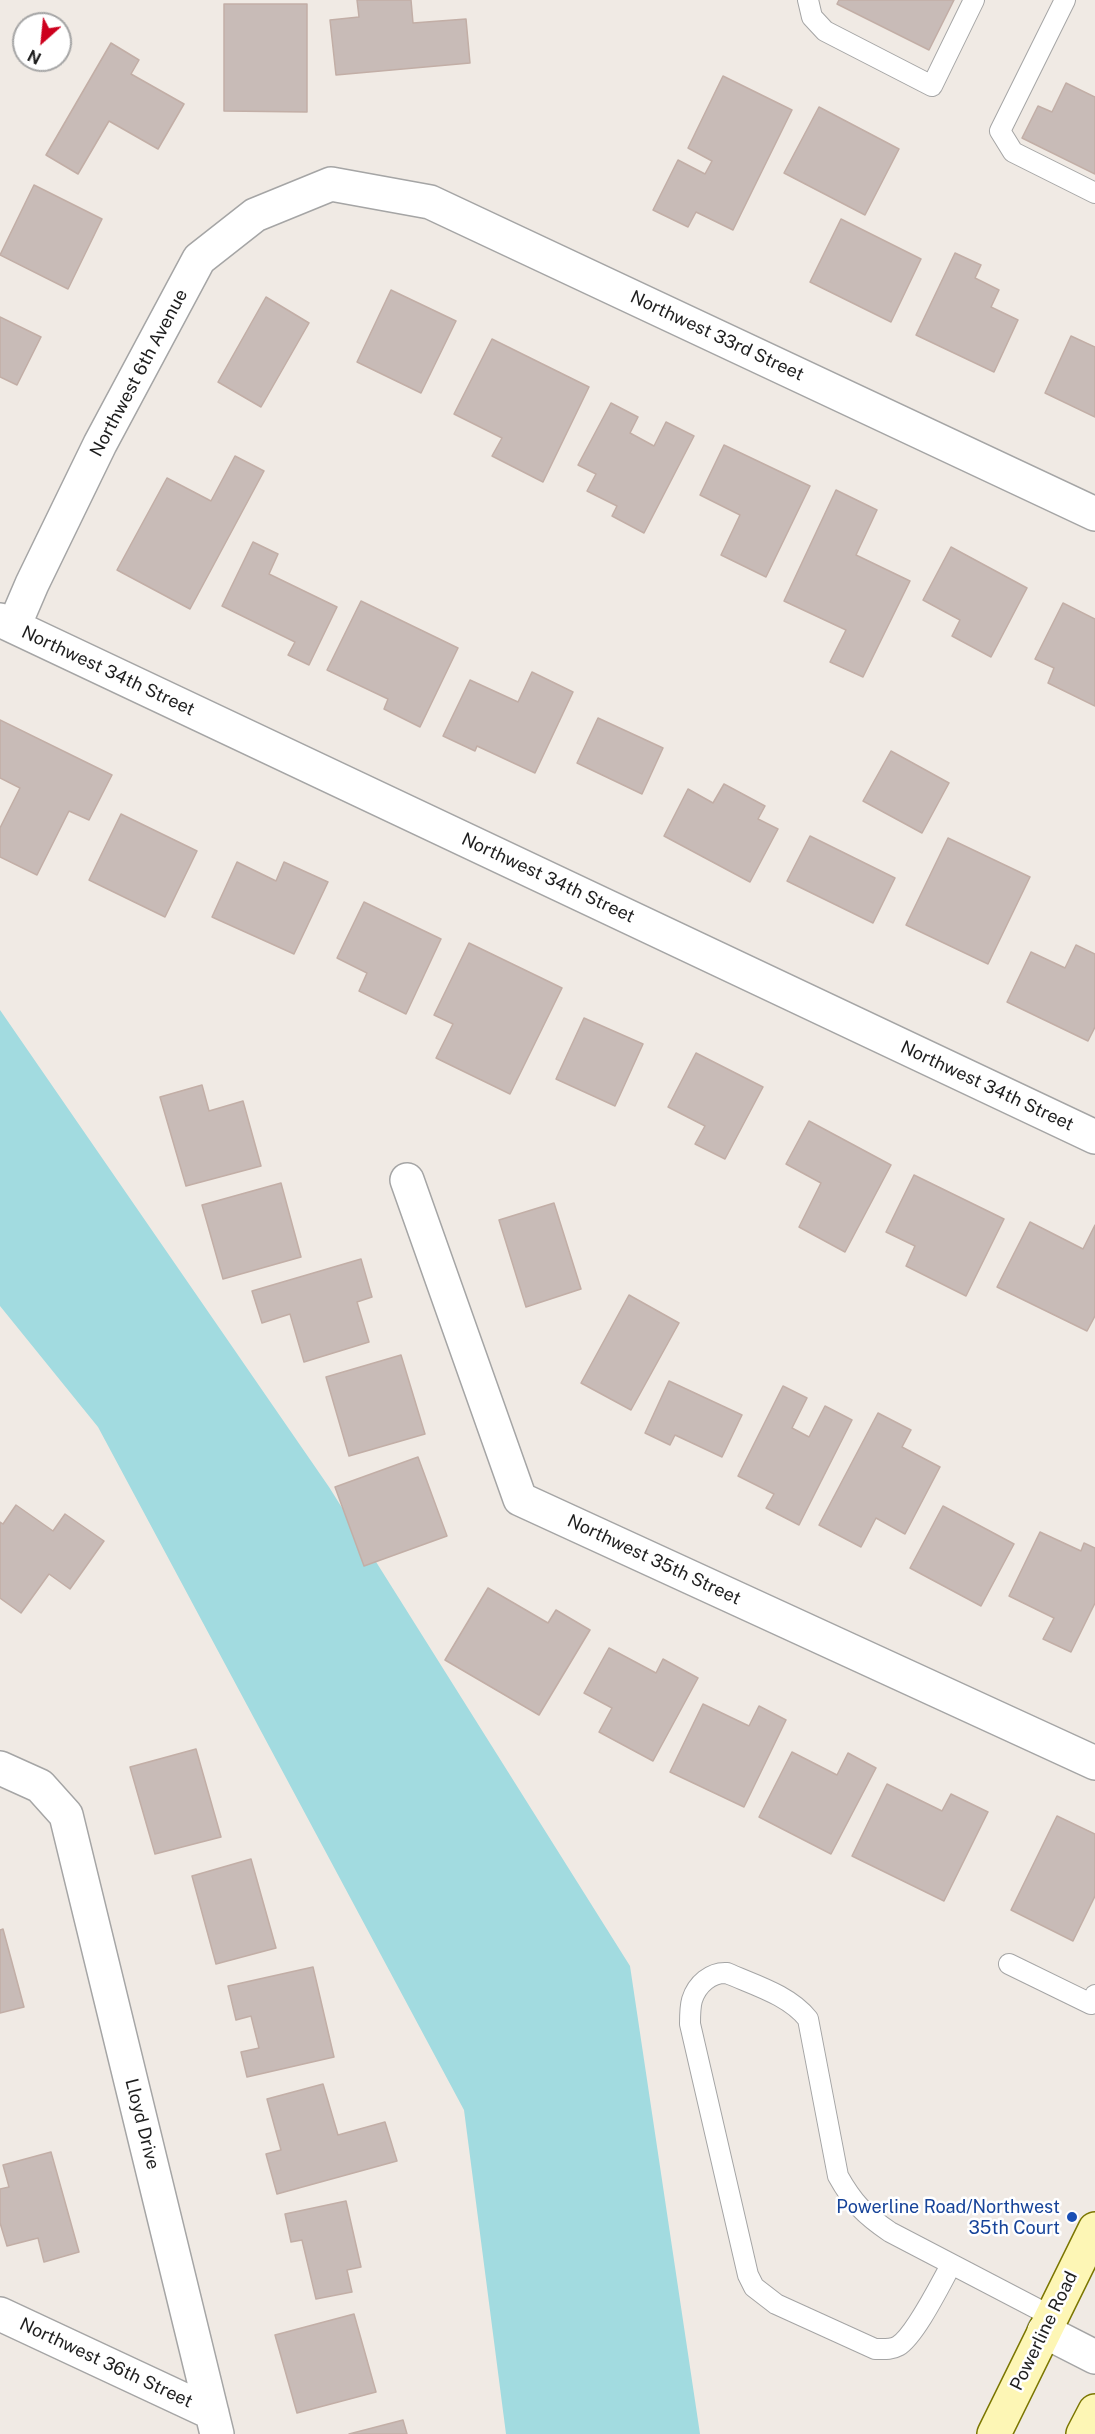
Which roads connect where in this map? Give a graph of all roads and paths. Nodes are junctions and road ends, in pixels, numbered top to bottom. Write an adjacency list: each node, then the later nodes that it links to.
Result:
1 (808, 0): 2 (lane)
2 (974, 0)
3 (1065, 0): 5 (lane)
4 (332, 184): 6 (street, Northwest 33rd Street); 7 (street, Northwest 6th Avenue)
5 (1095, 193)
6 (1095, 514)
7 (7, 623): 8 (street, Northwest 34th Street)
8 (1095, 1137)
9 (407, 1180): 10 (street, Northwest 35th Street)
10 (1095, 1763)
11 (0, 1768): 20 (street, Lloyd Drive)
12 (1009, 1964): 13 (lane)
13 (1095, 1995)
14 (1095, 2229): 17 (main road, Powerline Road)
15 (951, 2265): 15 (lane); 17 (lane)
16 (0, 2314): 20 (street, Northwest 36th Street)
17 (1048, 2324): 18 (street); 21 (main road, Powerline Road)
18 (1095, 2357)
19 (1095, 2411): 22 (main road)
20 (214, 2423)
21 (994, 2434)
22 (1083, 2434)

